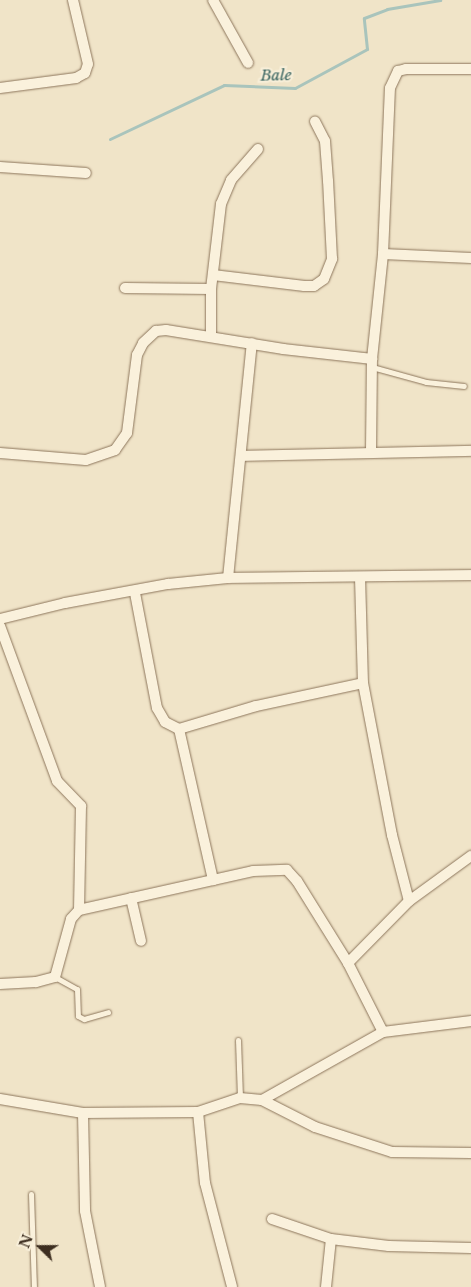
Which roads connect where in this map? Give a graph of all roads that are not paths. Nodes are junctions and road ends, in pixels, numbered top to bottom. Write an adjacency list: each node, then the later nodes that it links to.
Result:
1 (72, 0): 5 (street)
2 (213, 0): 3 (street)
3 (248, 62)
4 (471, 70): 10 (street)
5 (0, 88)
6 (315, 121): 12 (street)
7 (258, 149): 12 (street)
8 (0, 167): 9 (street)
9 (86, 173)
10 (383, 254): 11 (street); 17 (street)
11 (471, 258)
12 (213, 275): 14 (street)
13 (125, 288): 14 (street)
14 (211, 289): 15 (street)
15 (211, 336): 16 (street); 21 (street)
16 (252, 343): 17 (street); 22 (street)
17 (372, 362): 18 (lane); 20 (street)
18 (464, 386)
19 (471, 451): 20 (street)
20 (371, 452): 22 (street)
21 (0, 453)
22 (242, 456): 25 (street)
23 (471, 575): 24 (street)
24 (360, 577): 25 (street); 29 (street)
25 (228, 578): 26 (street)
26 (135, 593): 27 (street); 30 (street)
27 (0, 619)
28 (0, 626): 35 (street)
29 (363, 683): 30 (street); 34 (street)
30 (179, 730): 32 (street)
31 (471, 856): 34 (street)
32 (213, 880): 33 (street); 37 (street)
33 (132, 898): 35 (street); 36 (street)
34 (409, 901): 37 (street)
35 (79, 910): 38 (street)
36 (141, 941)
37 (348, 963): 42 (street)
38 (55, 976): 39 (street); 40 (lane)
39 (0, 984)
40 (108, 1012)
41 (471, 1021): 42 (street)
42 (383, 1032): 46 (street)
43 (238, 1040): 44 (lane)
44 (240, 1098): 46 (street); 47 (street)
45 (0, 1099): 48 (street)
46 (262, 1100): 49 (street)
47 (198, 1112): 48 (street); 56 (street)
48 (83, 1113): 55 (street)
49 (471, 1153)
50 (31, 1194): 54 (lane)
51 (272, 1219): 52 (street)
52 (332, 1239): 53 (street); 57 (street)
53 (471, 1248)
54 (34, 1287)
55 (100, 1287)
56 (232, 1287)
57 (326, 1287)

